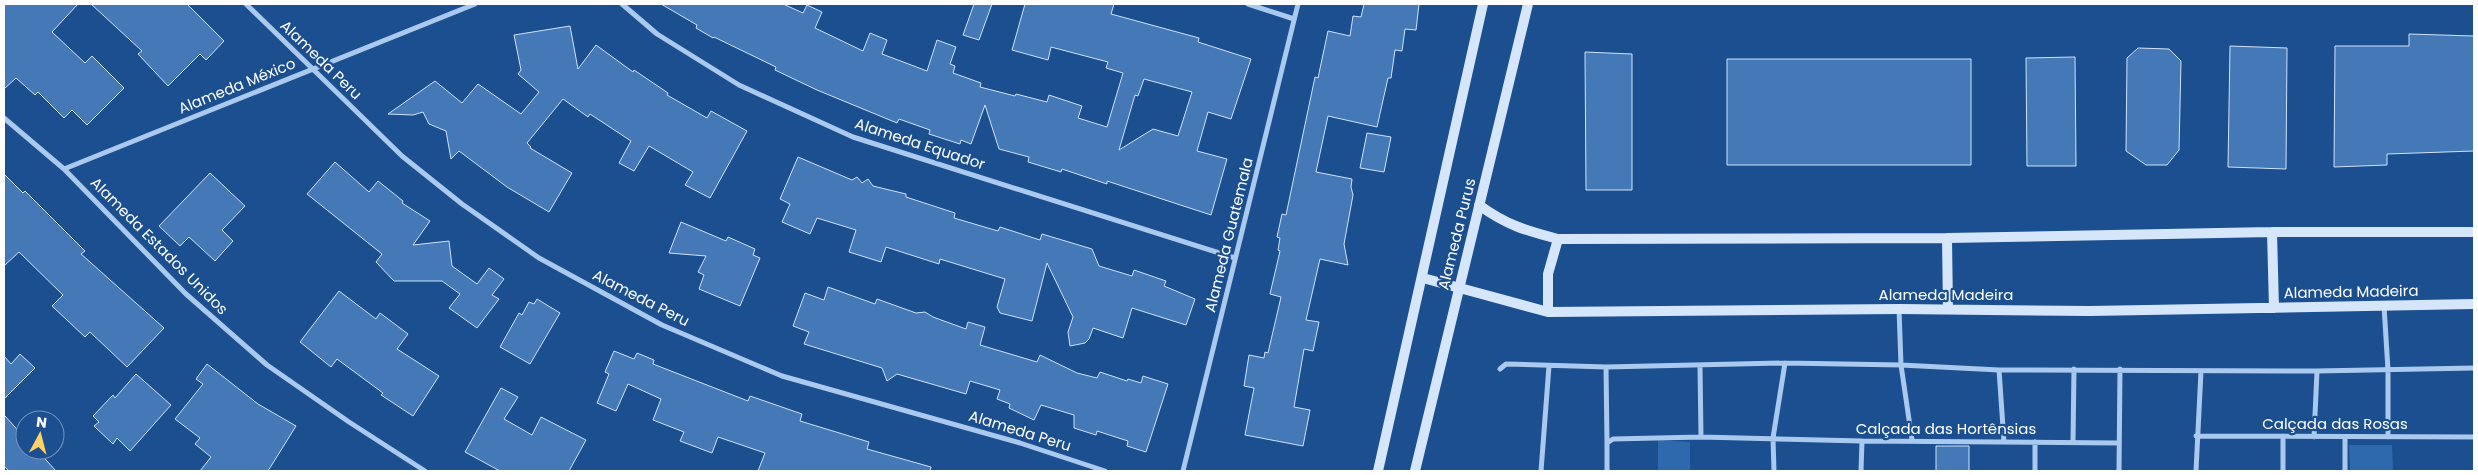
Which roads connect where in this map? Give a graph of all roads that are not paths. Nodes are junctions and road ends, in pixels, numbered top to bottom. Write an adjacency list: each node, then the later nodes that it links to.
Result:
1 (246, 4): 9 (street, Alameda Peru)
2 (475, 4): 9 (street, Alameda México)
3 (622, 4): 17 (street, Alameda Equador)
4 (1248, 4): 8 (street)
5 (1298, 4): 8 (street, Alameda Guatemala)
6 (1483, 4): 18 (street, Alameda Purus)
7 (1528, 4): 12 (street, Alameda Purus)
8 (1294, 18): 17 (street, Alameda Guatemala)
9 (312, 69): 11 (street, Alameda México); 55 (street, Alameda Peru)
10 (4, 118): 11 (street, Alameda Estados Unidos)
11 (64, 169): 54 (street, Alameda Estados Unidos)
12 (1480, 206): 16 (street); 19 (street, Alameda Purus)
13 (2272, 232): 14 (street); 15 (street); 22 (street)
14 (2474, 232)
15 (1947, 238): 16 (street); 24 (street)
16 (1558, 240): 25 (street)
17 (1235, 258): 56 (street, Alameda Guatemala)
18 (1423, 278): 19 (street, Alameda Madeira); 57 (street, Alameda Purus)
19 (1459, 288): 25 (street, Alameda Madeira); 58 (street, Alameda Purus)
20 (2474, 304): 21 (street, Alameda Madeira)
21 (2384, 306): 22 (street, Alameda Madeira); 37 (street)
22 (2274, 308): 24 (street, Alameda Madeira)
23 (1899, 309): 24 (street, Alameda Madeira); 25 (street, Alameda Madeira); 27 (street)
24 (1948, 309)
25 (1548, 312)
26 (1785, 364): 27 (street); 29 (street); 46 (street)
27 (1902, 365): 35 (street); 47 (street)
28 (1549, 366): 30 (street); 32 (street); 59 (street)
29 (1700, 366): 30 (street); 42 (street)
30 (1606, 367): 52 (street)
31 (2474, 368): 37 (street)
32 (1500, 369)
33 (2074, 369): 34 (street); 35 (street); 51 (street)
34 (2120, 369): 36 (street); 53 (street)
35 (1999, 370): 49 (street)
36 (2201, 370): 38 (street); 39 (street)
37 (2388, 370): 38 (street); 44 (street)
38 (2318, 371): 43 (street)
39 (2196, 436): 40 (street, Calçada das Rosas); 65 (street)
40 (2283, 436): 43 (street, Calçada das Rosas); 66 (street)
41 (2345, 436): 43 (street, Calçada das Rosas); 44 (street, Calçada das Rosas); 67 (street)
42 (1701, 437): 46 (street, Calçada das Hortênsias); 52 (street, Calçada das Hortênsias)
43 (2314, 437)
44 (2388, 437): 45 (street, Calçada das Rosas)
45 (2474, 437)
46 (1773, 438): 48 (street, Calçada das Hortênsias); 61 (street)
47 (1912, 440): 48 (street, Calçada das Hortênsias); 49 (street, Calçada das Hortênsias)
48 (1862, 441): 62 (street)
49 (2004, 442): 50 (street, Calçada das Hortênsias)
50 (2035, 442): 51 (street, Calçada das Hortênsias); 63 (street)
51 (2073, 442): 53 (street, Calçada das Hortênsias)
52 (1608, 443): 60 (street)
53 (2118, 443): 64 (street)
54 (425, 471)
55 (1105, 471)
56 (1183, 471)
57 (1378, 471)
58 (1415, 471)
59 (1541, 471)
60 (1607, 471)
61 (1774, 471)
62 (1862, 471)
63 (2035, 471)
64 (2119, 471)
65 (2196, 471)
66 (2283, 471)
67 (2345, 471)

